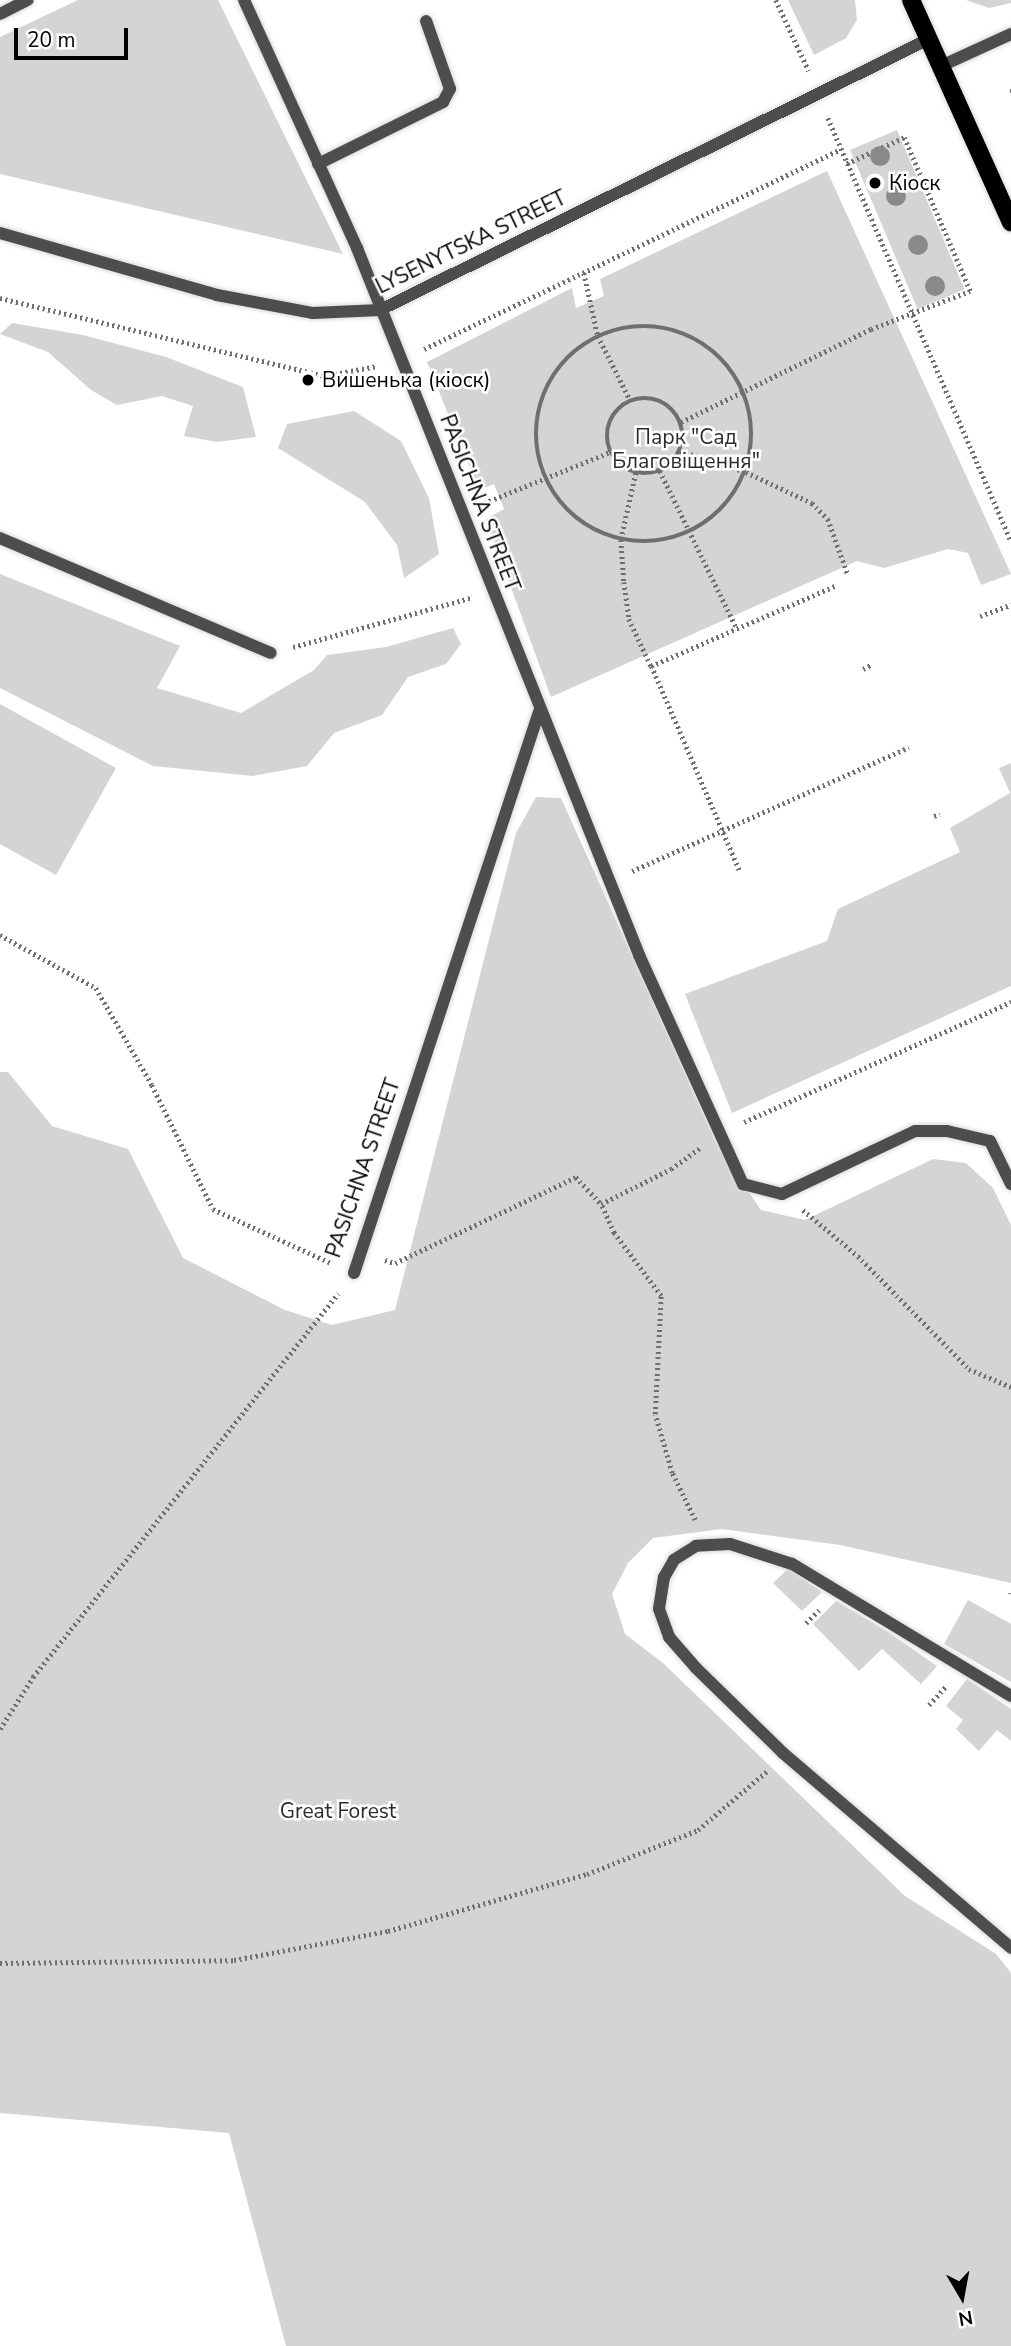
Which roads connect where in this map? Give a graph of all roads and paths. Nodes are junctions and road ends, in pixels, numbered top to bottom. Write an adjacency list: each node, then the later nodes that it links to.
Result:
1 (28, 0): 5 (street)
2 (244, 0): 11 (street, PASICHNA STREET)
3 (776, 0): 10 (path)
4 (911, 0): 8 (main road)
5 (0, 14)
6 (426, 21): 11 (street)
7 (1011, 34): 9 (street)
8 (929, 39): 9 (main road); 10 (street, LYSENYTSKA STREET)
9 (940, 66): 13 (main road)
10 (818, 92): 12 (path); 16 (street, LYSENYTSKA STREET)
11 (318, 164): 16 (street, PASICHNA STREET)
12 (847, 164): 17 (path); 17 (path)
13 (1011, 223)
14 (0, 233): 16 (street, LYSENYTSKA STREET)
15 (584, 273): 18 (path)
16 (380, 310): 28 (street, PASICHNA STREET)
17 (912, 315): 19 (path); 32 (path)
18 (598, 336): 19 (path); 20 (path); 27 (path)
19 (746, 394): 21 (path); 26 (path)
20 (630, 400): 21 (path); 23 (path)
21 (681, 422): 22 (path)
22 (680, 451): 24 (path); 26 (path)
23 (610, 452): 25 (path); 27 (path)
24 (660, 471): 25 (path); 29 (path)
25 (636, 472): 31 (path)
26 (746, 472): 29 (path); 33 (path)
27 (545, 478): 28 (path); 31 (path)
28 (459, 513): 35 (street, PASICHNA STREET)
29 (690, 533): 31 (path); 38 (path)
30 (0, 538): 39 (street)
31 (621, 540): 41 (path)
32 (1011, 541)
33 (848, 575)
34 (835, 586): 38 (path)
35 (491, 592): 39 (path); 43 (street, PASICHNA STREET)
36 (1011, 605): 37 (path)
37 (980, 617)
38 (737, 629): 41 (path)
39 (271, 653)
40 (871, 665): 42 (path)
41 (651, 666): 45 (path)
42 (863, 669)
43 (539, 712): 47 (street, PASICHNA STREET); 55 (street, PASICHNA STREET)
44 (909, 747): 45 (path)
45 (722, 831): 46 (path); 47 (path)
46 (739, 870)
47 (609, 881): 50 (street, PASICHNA STREET)
48 (0, 935): 55 (path, PASICHNA STREET)
49 (1011, 1002): 50 (path)
50 (719, 1134): 53 (street, PASICHNA STREET)
51 (698, 1150): 54 (path)
52 (1011, 1184): 53 (street)
53 (782, 1194): 56 (path)
54 (601, 1204): 55 (path); 57 (path)
55 (354, 1273): 59 (path)
56 (1011, 1387)
57 (698, 1526)
58 (1011, 1696): 61 (street)
59 (0, 1729)
60 (770, 1769): 62 (path)
61 (1011, 1948)
62 (0, 1964)

